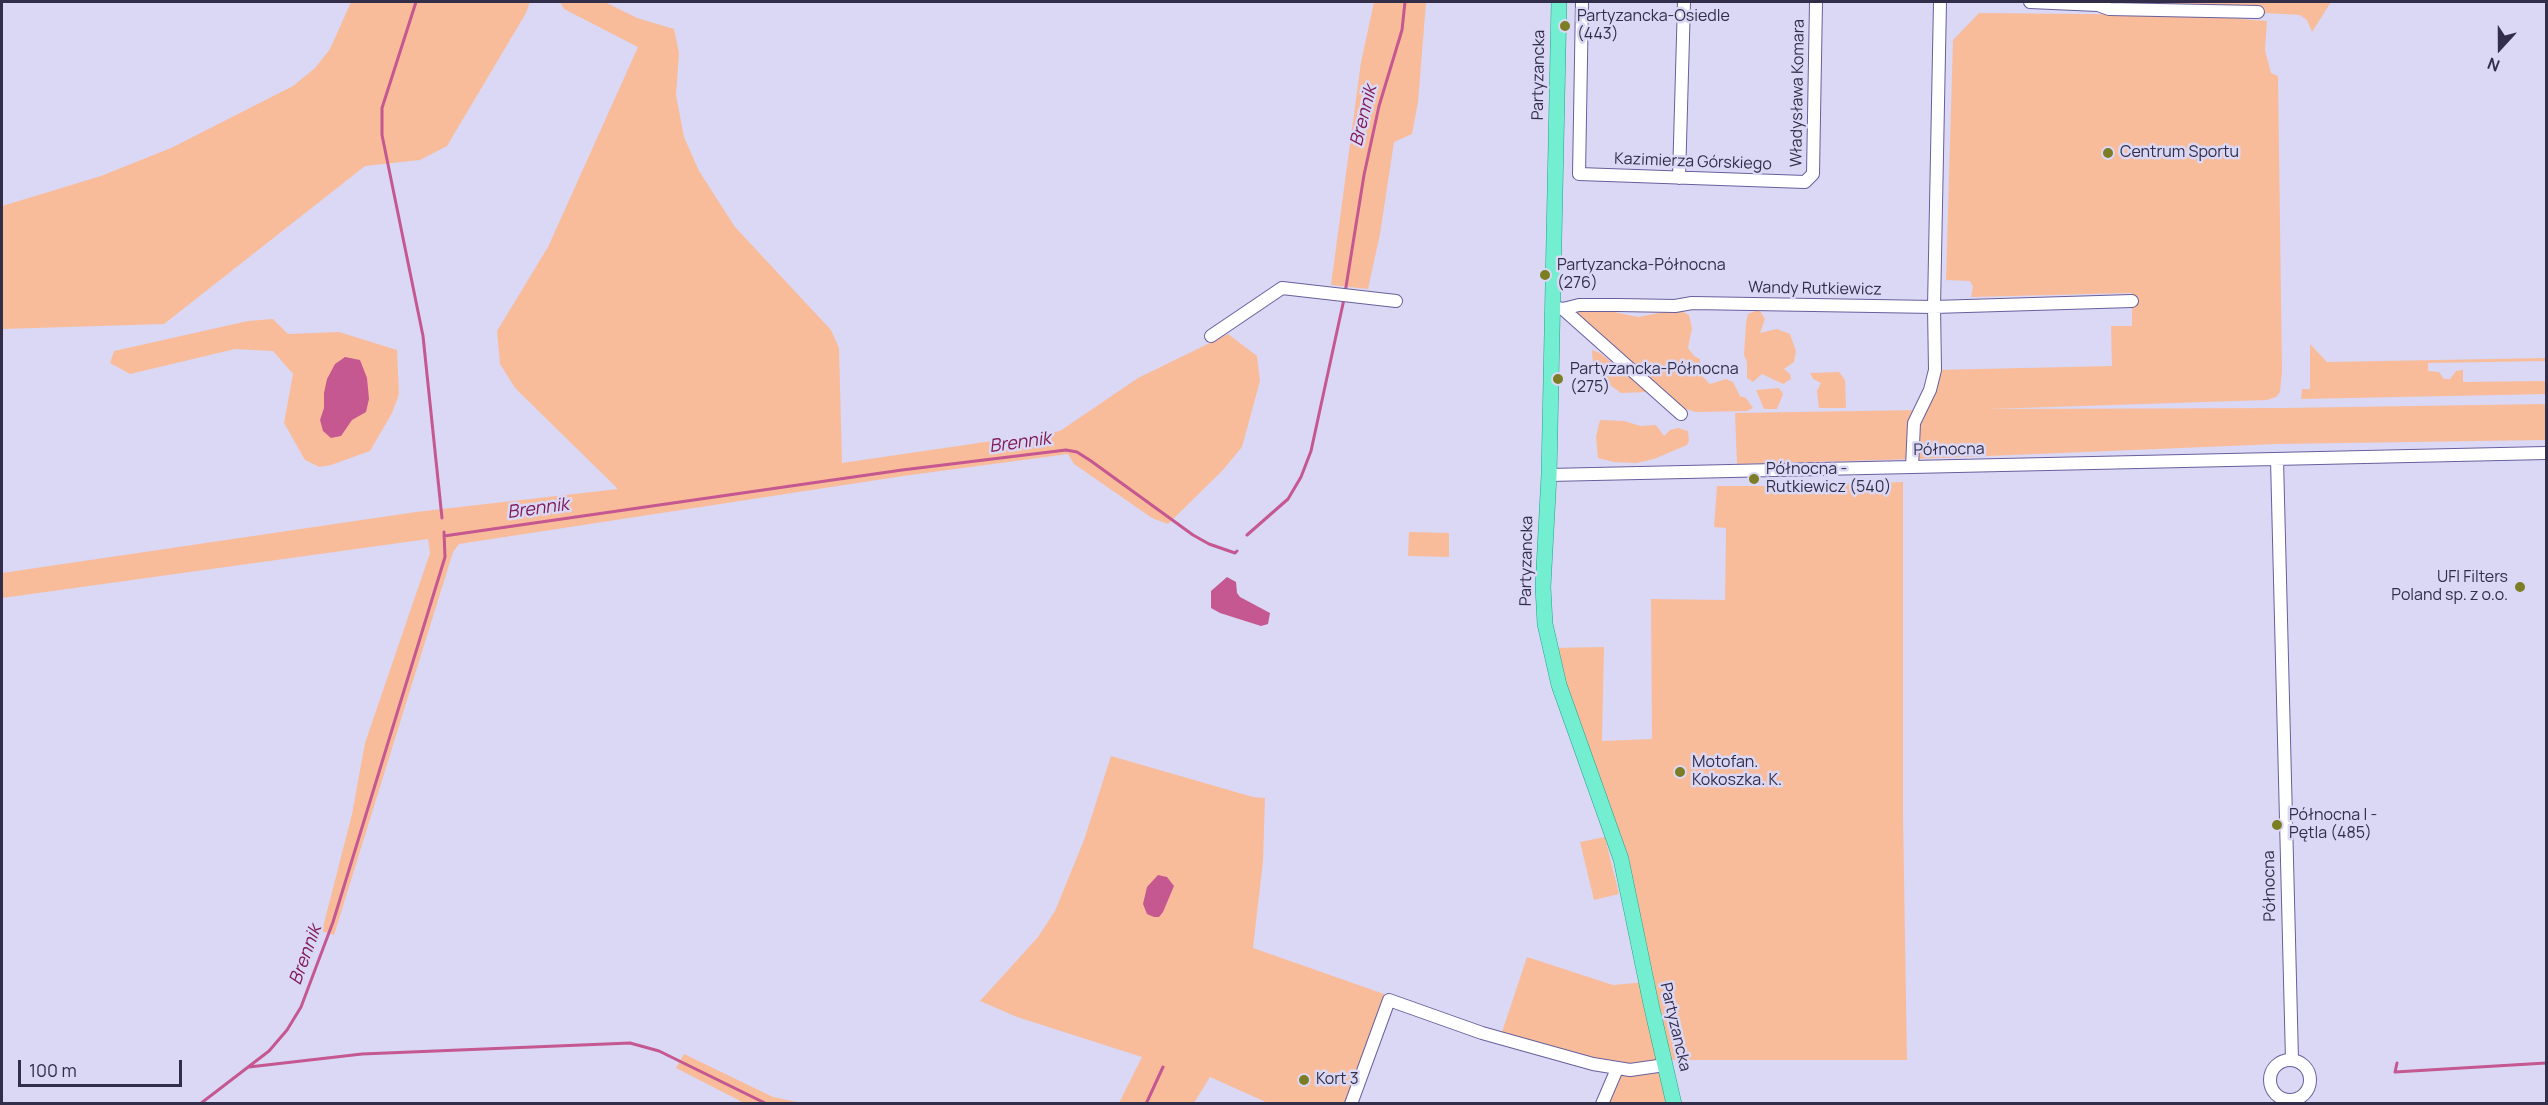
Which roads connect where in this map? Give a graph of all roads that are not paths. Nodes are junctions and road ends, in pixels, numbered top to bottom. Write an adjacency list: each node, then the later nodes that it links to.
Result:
1 (1559, 2): 14 (main road, Partyzancka)
2 (1582, 2): 9 (street, Kazimierza Górskiego)
3 (1684, 2): 9 (street)
4 (1816, 2): 10 (street, Władysława Komara)
5 (1940, 2): 13 (street)
6 (2030, 2): 7 (street)
7 (2098, 3): 8 (street)
8 (2258, 12)
9 (1679, 178): 10 (street, Kazimierza Górskiego)
10 (1805, 182)
11 (1396, 301): 15 (street)
12 (2132, 301): 13 (street, Wandy Rutkiewicz)
13 (1934, 307): 14 (street, Wandy Rutkiewicz); 19 (street)
14 (1557, 308): 16 (street); 20 (main road, Partyzancka)
15 (1211, 336)
16 (1681, 414)
17 (2547, 453): 18 (street, Północna)
18 (2277, 459): 19 (street, Północna); 21 (street, Północna)
19 (1912, 467): 20 (street, Północna)
20 (1548, 475): 22 (main road, Partyzancka)
21 (2292, 1060): 24 (street); 24 (street)
22 (1665, 1065): 23 (street); 27 (main road, Partyzancka)
23 (1617, 1069): 25 (street); 26 (street)
24 (2283, 1101)
25 (1351, 1104)
26 (1602, 1104)
27 (1674, 1104)

